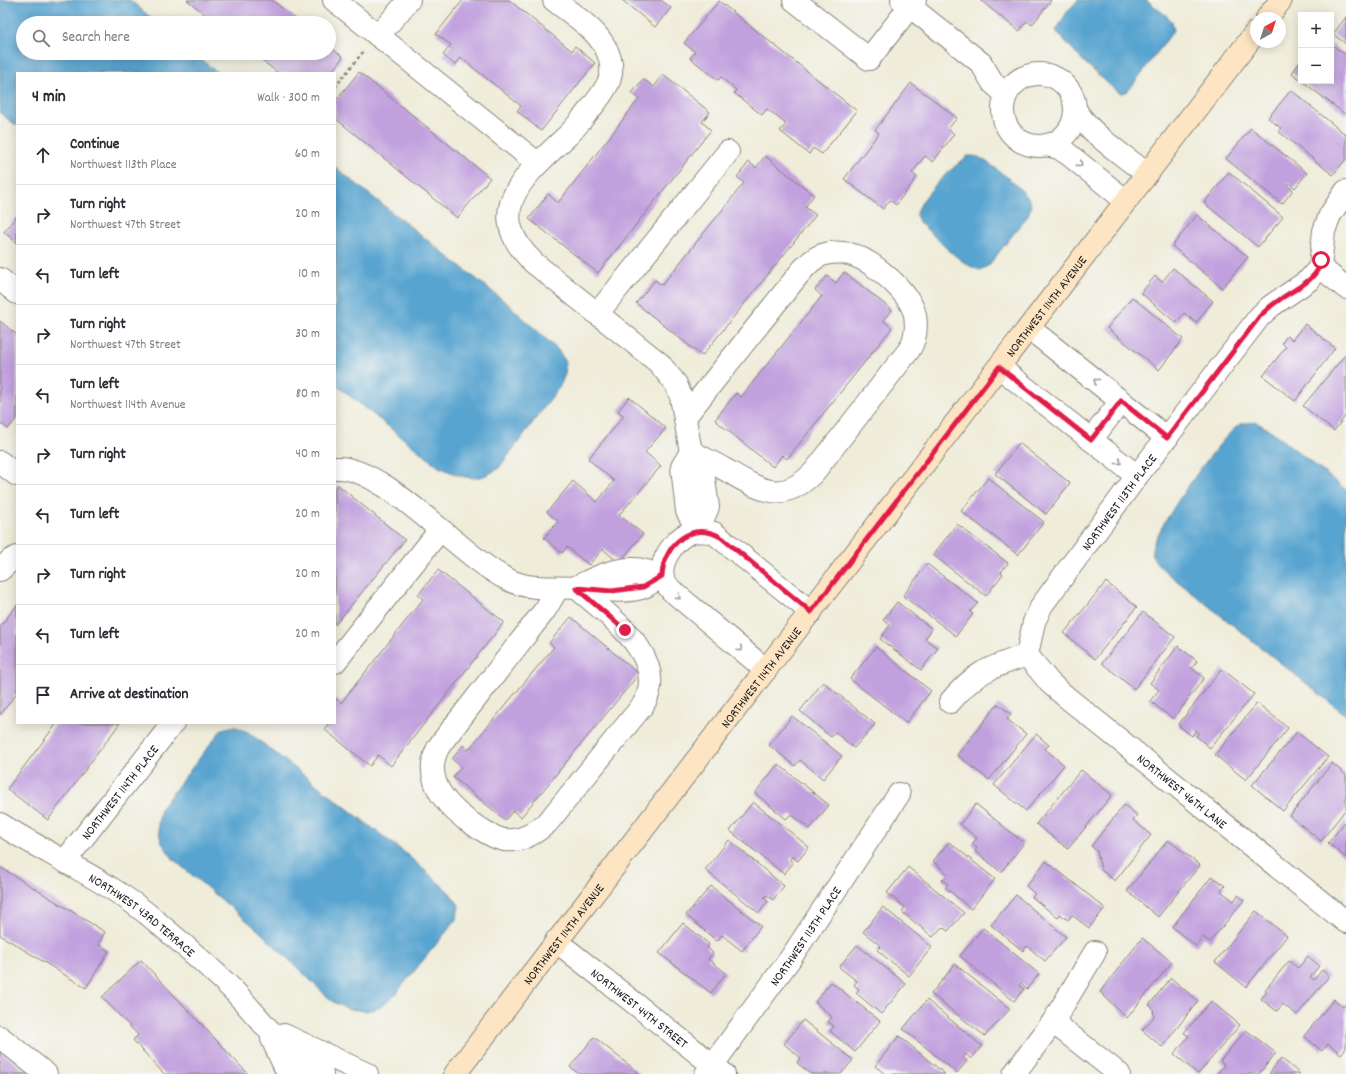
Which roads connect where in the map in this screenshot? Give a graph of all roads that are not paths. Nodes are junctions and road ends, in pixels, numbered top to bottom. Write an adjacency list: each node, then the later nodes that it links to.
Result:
1 (334, 0): 8 (street)
2 (409, 0): 8 (street)
3 (554, 0): 16 (street)
4 (794, 0): 6 (street)
5 (1281, 0): 7 (street)
6 (908, 2): 10 (street)
7 (1272, 12)
8 (378, 36): 16 (street)
9 (1250, 40): 17 (street, NORTHWEST 114TH AVENUE)
10 (981, 63): 11 (street); 12 (street)
11 (1019, 79): 12 (street); 13 (street)
12 (1005, 96): 14 (street)
13 (1075, 109): 14 (street); 17 (street)
14 (1046, 145): 19 (street, one-way to 19)
15 (728, 152): 24 (street)
16 (537, 162): 24 (street)
17 (1148, 174): 19 (street, NORTHWEST 114TH AVENUE)
18 (1346, 191): 20 (street)
19 (1126, 201): 25 (street, NORTHWEST 114TH AVENUE)
20 (1320, 267): 22 (street); 29 (street, NORTHWEST 113TH PLACE)
21 (0, 279): 23 (street)
22 (1346, 288)
23 (16, 292)
24 (597, 314): 28 (street)
25 (1030, 328): 26 (street, NORTHWEST 114TH AVENUE); 27 (street, one-way to 25)
26 (999, 367): 30 (street); 42 (street, NORTHWEST 114TH AVENUE)
27 (1121, 401): 29 (street); 30 (street)
28 (685, 417): 31 (street); 31 (street)
29 (1167, 438): 35 (street, NORTHWEST 113TH PLACE)
30 (1091, 440): 35 (street, one-way to 35)
31 (691, 452): 37 (street)
32 (0, 462): 34 (street)
33 (336, 468): 36 (street)
34 (16, 474)
35 (1137, 476): 43 (street, NORTHWEST 113TH PLACE)
36 (440, 530): 41 (street); 44 (street)
37 (698, 531): 40 (street); 42 (street)
38 (16, 558): 39 (street)
39 (0, 570)
40 (662, 576): 41 (street); 45 (street, one-way to 45)
41 (567, 588): 41 (street)
42 (811, 612): 45 (street, NORTHWEST 114TH AVENUE)
43 (1027, 655): 46 (street); 51 (street, NORTHWEST 46TH LANE)
44 (336, 661)
45 (766, 670): 52 (street, NORTHWEST 114TH AVENUE)
46 (950, 702)
47 (172, 724): 50 (street, NORTHWEST 114TH PLACE)
48 (899, 794): 57 (street, NORTHWEST 113TH PLACE)
49 (0, 824): 50 (street, NORTHWEST 43RD TERRACE)
50 (65, 861): 55 (street, NORTHWEST 43RD TERRACE)
51 (1345, 922)
52 (556, 941): 57 (street, NORTHWEST 44TH STREET); 62 (street, NORTHWEST 114TH AVENUE)
53 (1095, 952): 54 (street)
54 (1054, 1022): 63 (street); 64 (street)
55 (267, 1027): 59 (street, NORTHWEST 43RD TERRACE); 60 (street, NORTHWEST 43RD TERRACE); 61 (street, NORTHWEST 43RD TERRACE)
56 (0, 1037): 58 (street)
57 (714, 1071)
58 (46, 1074)
59 (288, 1074)
60 (322, 1074)
61 (367, 1074)
62 (455, 1074)
63 (1014, 1074)
64 (1119, 1074)

